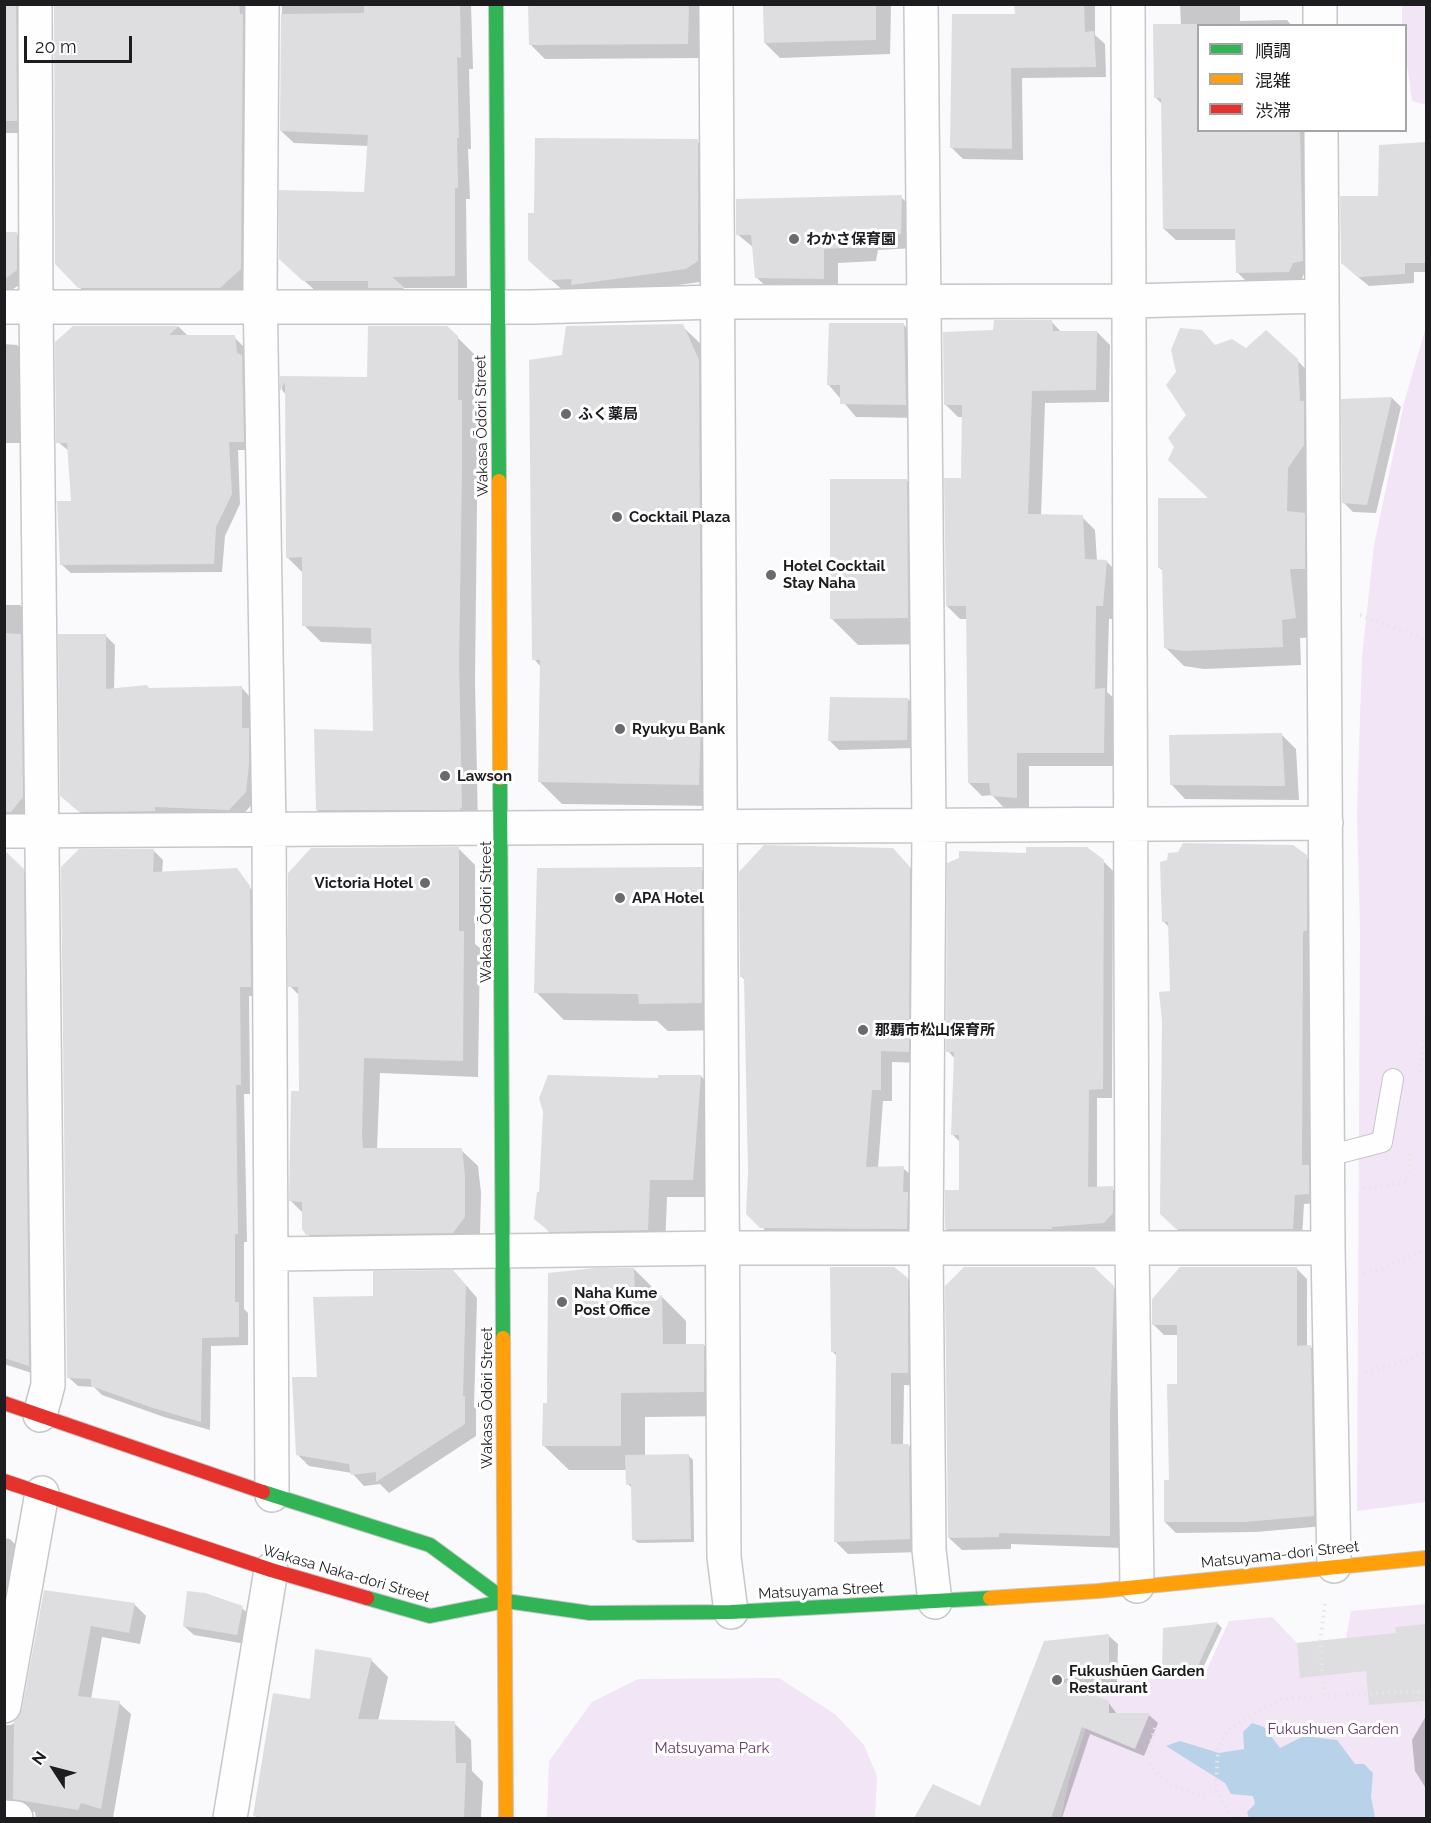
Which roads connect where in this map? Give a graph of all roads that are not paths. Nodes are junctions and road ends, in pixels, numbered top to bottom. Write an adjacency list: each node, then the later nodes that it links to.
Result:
1 (35, 4): 16 (street)
2 (262, 4): 14 (street)
3 (496, 4): 15 (street, Wakasa Ōdōri Street)
4 (716, 4): 13 (street)
5 (921, 4): 11 (street)
6 (1128, 4): 12 (street)
7 (1320, 4): 8 (street)
8 (1320, 24)
9 (1321, 132): 10 (street)
10 (1322, 296): 12 (street); 17 (street)
11 (925, 301): 12 (street); 13 (street); 19 (street)
12 (1130, 301): 18 (street)
13 (717, 302): 15 (street); 21 (street)
14 (260, 306): 15 (street); 16 (street); 24 (street)
15 (497, 306): 20 (street, Wakasa Ōdōri Street)
16 (20, 307): 23 (street)
17 (1326, 823): 18 (street); 26 (street)
18 (1132, 825): 19 (street); 27 (street)
19 (929, 827): 21 (street); 30 (street)
20 (502, 828): 21 (street); 24 (street); 31 (street, Wakasa Ōdōri Street)
21 (719, 828): 28 (street)
22 (4, 831): 23 (street)
23 (42, 831): 24 (street); 34 (street)
24 (269, 831): 32 (street)
25 (1393, 1079): 26 (lane)
26 (1328, 1156): 29 (street)
27 (1132, 1247): 29 (street); 30 (street); 41 (street)
28 (722, 1248): 30 (street); 31 (street); 44 (street)
29 (1328, 1248): 39 (street)
30 (926, 1249): 43 (street)
31 (503, 1252): 32 (street); 42 (street, Wakasa Ōdōri Street)
32 (272, 1254): 37 (street)
33 (4, 1403): 34 (street)
34 (40, 1415): 37 (street)
35 (4, 1481): 36 (street, Wakasa Naka-dori Street)
36 (42, 1493): 40 (street, Wakasa Naka-dori Street); 45 (street)
37 (272, 1495): 42 (street)
38 (1426, 1558): 39 (street, Matsuyama-dori Street)
39 (1334, 1566): 41 (street, Matsuyama-dori Street)
40 (271, 1570): 42 (street, Wakasa Naka-dori Street); 48 (street)
41 (1137, 1586): 43 (street, Matsuyama Street)
42 (506, 1601): 44 (street, Matsuyama Street); 49 (street, Wakasa Ōdōri Street)
43 (935, 1602): 44 (street, Matsuyama Street)
44 (731, 1612)
45 (4, 1706)
46 (4, 1817): 47 (street)
47 (16, 1818)
48 (230, 1818)
49 (506, 1818)

